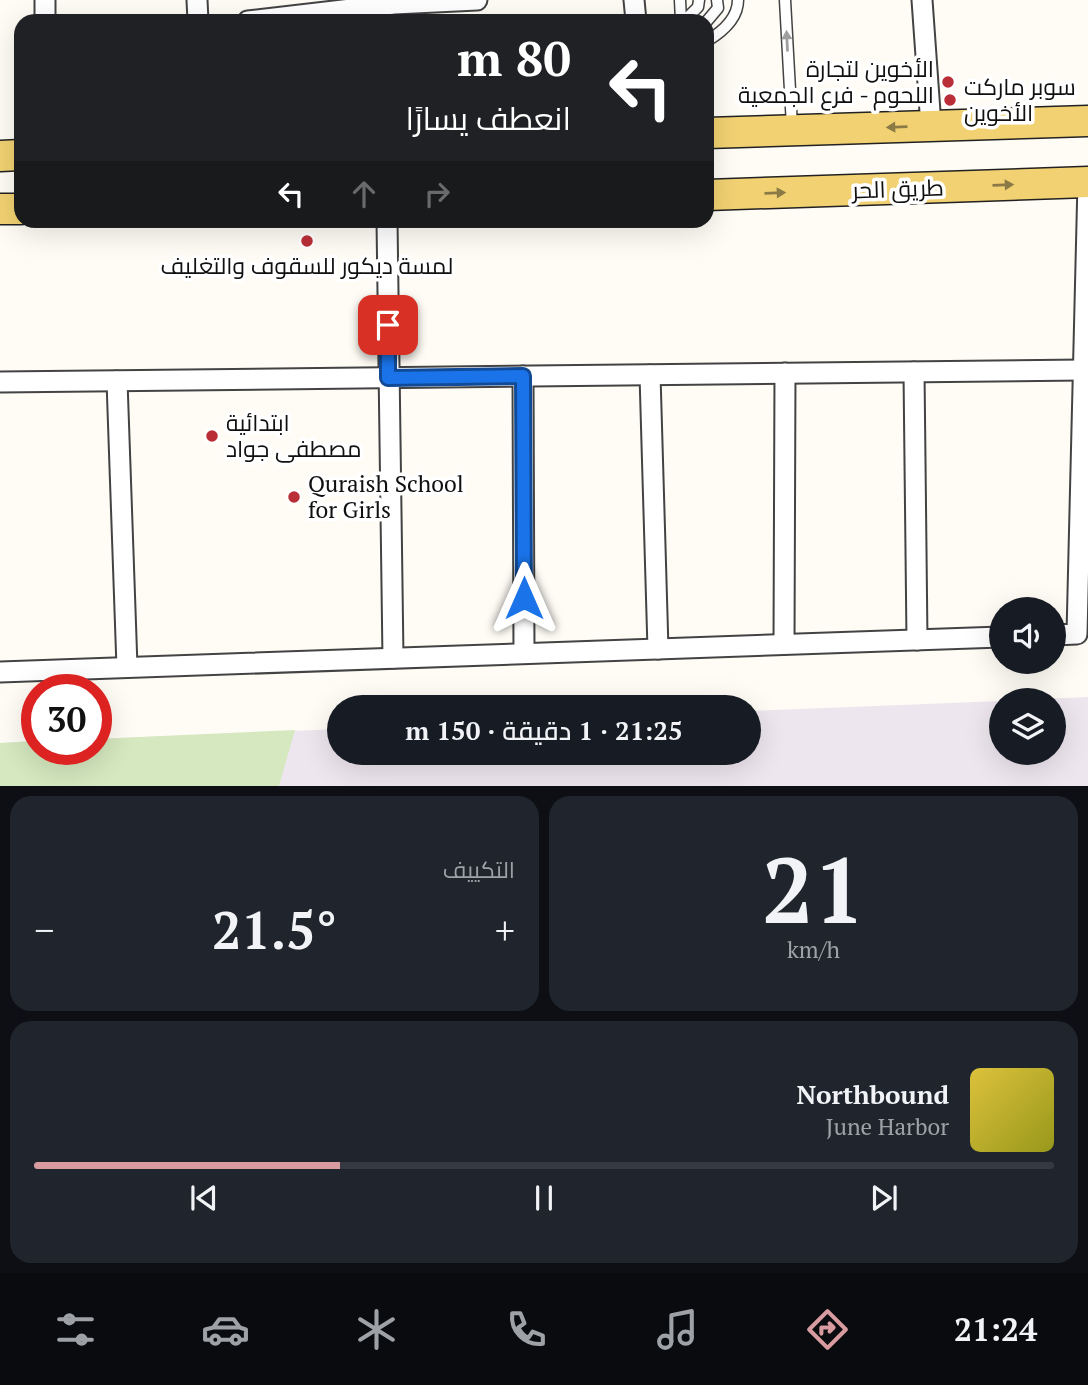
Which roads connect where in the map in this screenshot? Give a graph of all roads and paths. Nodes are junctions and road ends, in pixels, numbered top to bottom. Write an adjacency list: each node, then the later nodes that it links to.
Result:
1 (477, 0): 6 (street)
2 (699, 0): 8 (lane)
3 (738, 0): 9 (lane)
4 (785, 0): 12 (lane, one-way to 4)
5 (922, 0): 11 (street)
6 (394, 8): 7 (street)
7 (327, 14)
8 (690, 14)
9 (714, 35)
10 (1088, 121): 11 (main road)
11 (931, 126): 12 (main road, one-way to 12)
12 (792, 130): 13 (main road)
13 (714, 133)
14 (1088, 183): 15 (main road, طريق الحر, one-way to 14); 17 (street)
15 (714, 195)
16 (387, 228): 22 (street)
17 (1083, 370): 18 (street); 25 (street)
18 (914, 372): 19 (street); 27 (street)
19 (785, 373): 20 (street); 28 (street)
20 (650, 375): 21 (street); 29 (street)
21 (523, 376): 22 (street); 30 (street)
22 (388, 378): 23 (street); 31 (street)
23 (117, 381): 24 (street); 32 (street)
24 (0, 382)
25 (1066, 634)
26 (989, 637): 27 (street)
27 (917, 640): 28 (street)
28 (784, 644): 29 (street)
29 (658, 649): 30 (street)
30 (524, 653): 31 (street)
31 (393, 658): 32 (street)
32 (127, 667): 33 (street)
33 (0, 672)

